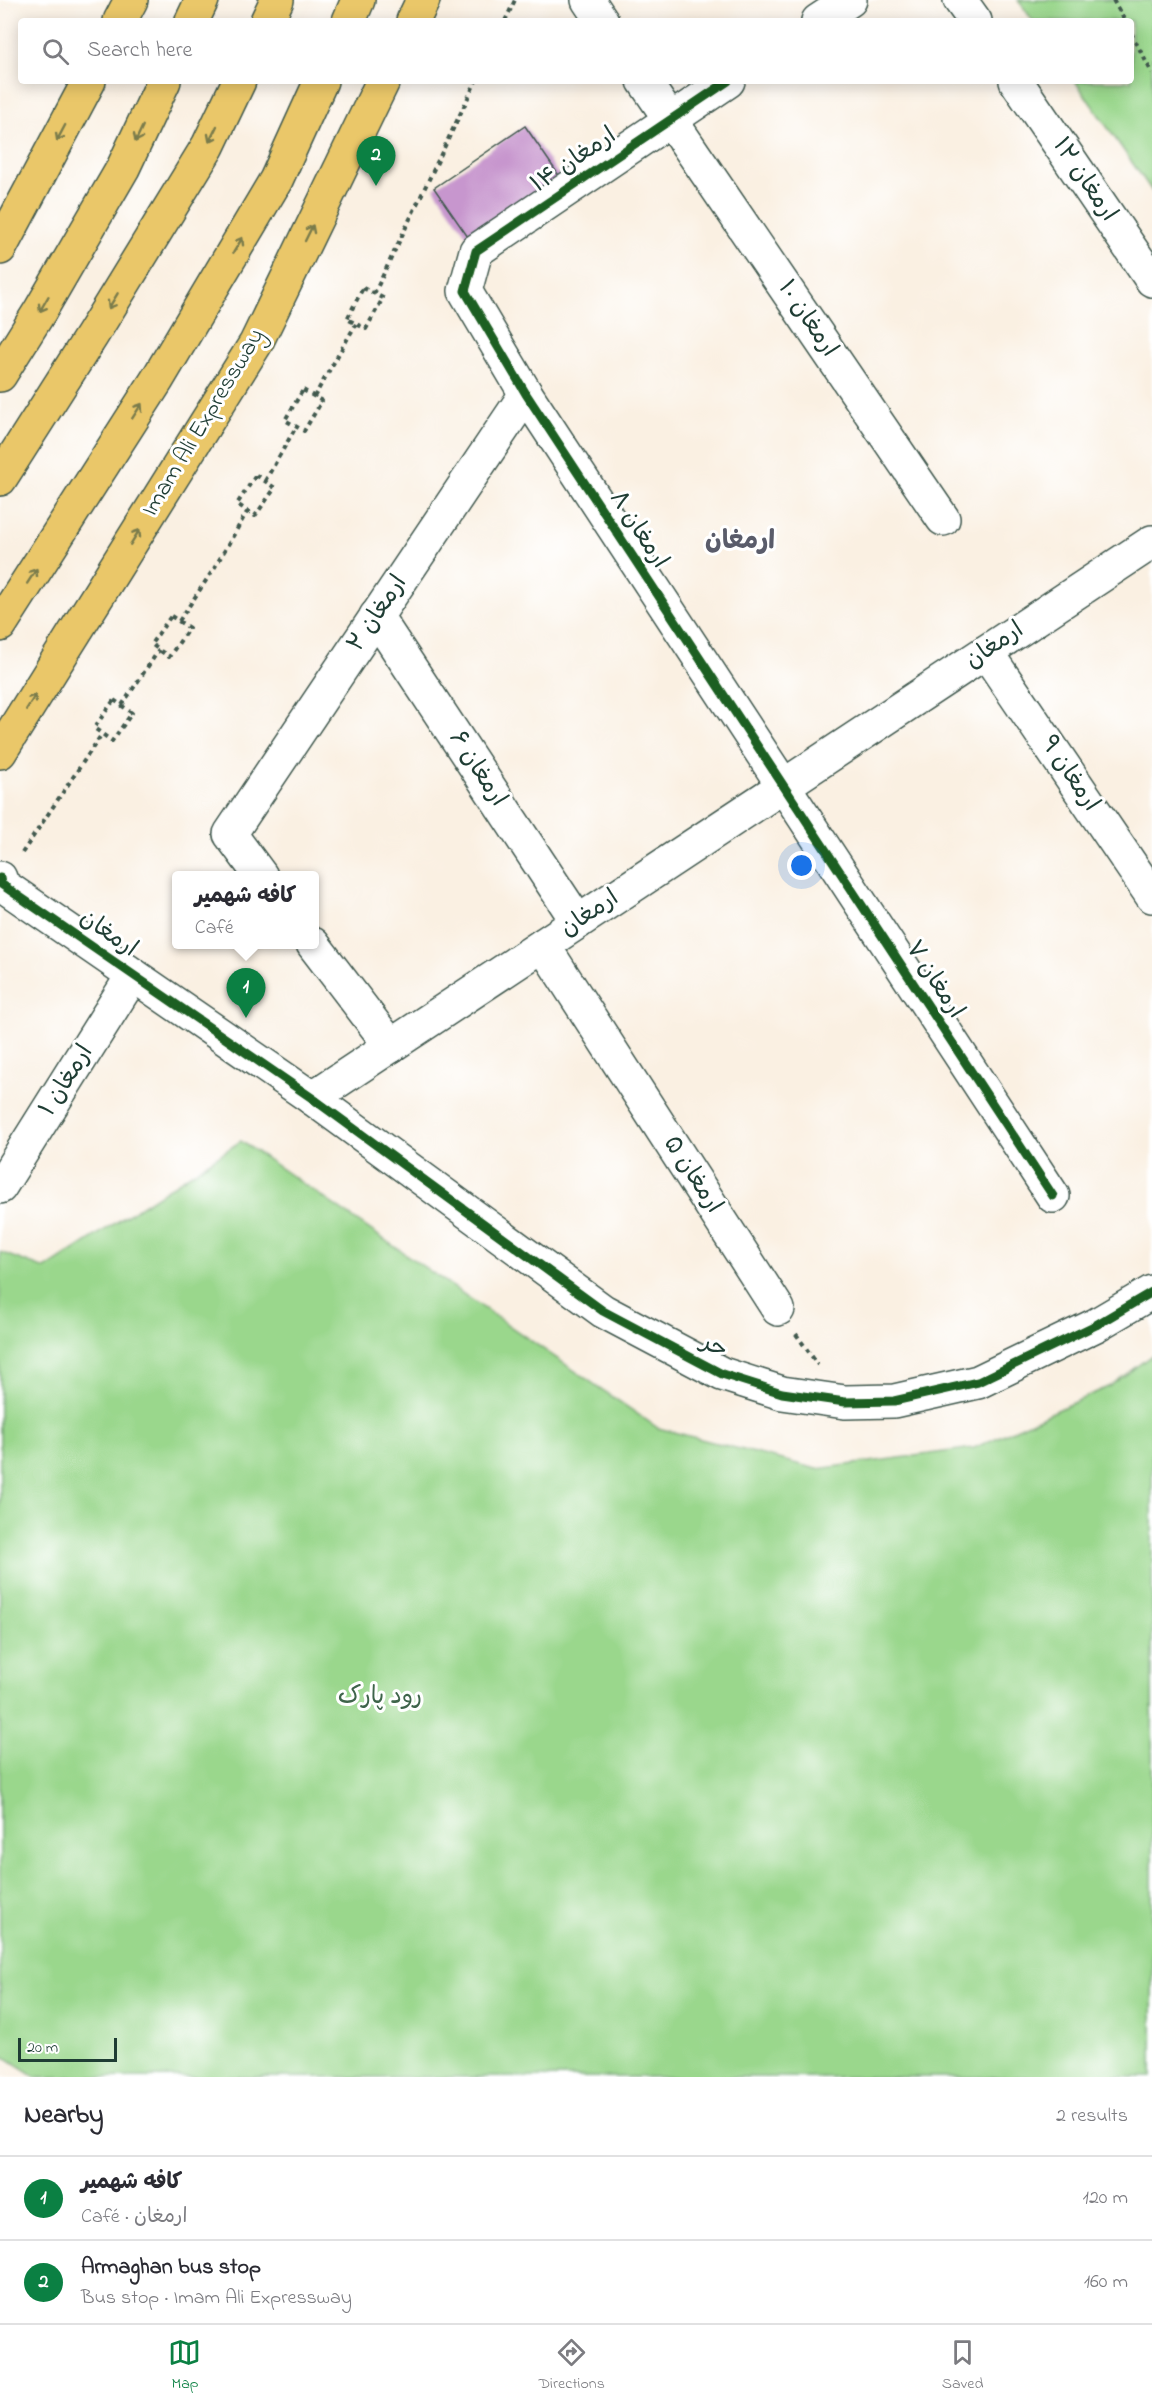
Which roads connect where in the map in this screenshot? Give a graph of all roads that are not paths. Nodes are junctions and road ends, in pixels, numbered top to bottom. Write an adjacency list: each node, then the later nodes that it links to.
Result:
1 (131, 0): 9 (highway)
2 (202, 0): 10 (highway)
3 (277, 0): 11 (highway)
4 (358, 0): 12 (highway)
5 (423, 0): 13 (highway)
6 (588, 0): 14 (street)
7 (850, 0): 15 (street)
8 (960, 0): 16 (street)
9 (122, 18)
10 (193, 18)
11 (268, 18)
12 (350, 18)
13 (414, 18)
14 (601, 18)
15 (823, 18)
16 (973, 18)
17 (86, 84): 26 (highway, one-way to 26)
18 (163, 84): 29 (highway, one-way to 29)
19 (238, 84): 31 (highway, one-way to 31)
20 (320, 84): 35 (highway, one-way to 20)
21 (382, 84): 37 (highway, Imam Ali Expressway, one-way to 21)
22 (646, 84): 25 (street, ارمغان ۱۰)
23 (725, 84): 25 (street, ارمغان ۱۴)
24 (1018, 84): 27 (street, ارمغان ۱۲)
25 (671, 120): 28 (street, ارمغان ۱۴); 32 (street, ارمغان ۱۰)
26 (0, 248)
27 (1152, 280)
28 (465, 291): 30 (street, ارمغان ۸)
29 (0, 375)
30 (526, 394): 34 (street, ارمغان ۲); 38 (street, ارمغان ۸)
31 (0, 479)
32 (943, 519)
33 (1152, 542): 36 (street, ارمغان)
34 (376, 616): 39 (street, ارمغان ۲); 42 (street, ارمغان ۶)
35 (0, 625)
36 (986, 652): 38 (street, ارمغان); 41 (street, ارمغان ۹)
37 (0, 752)
38 (783, 786): 42 (street, ارمغان); 49 (street, ارمغان ۷)
39 (257, 871)
40 (0, 882): 45 (street, ارمغان)
41 (1152, 896)
42 (578, 922): 43 (street, ارمغان)
43 (543, 945): 46 (street, ارمغان); 51 (street, ارمغان ۵)
44 (316, 949): 46 (street)
45 (133, 975): 47 (street, ارمغان); 48 (street, ارمغان ۱)
46 (391, 1046): 47 (street, ارمغان)
47 (312, 1098): 50 (street, حر)
48 (0, 1187)
49 (1053, 1196)
50 (1152, 1292)
51 (778, 1309)

